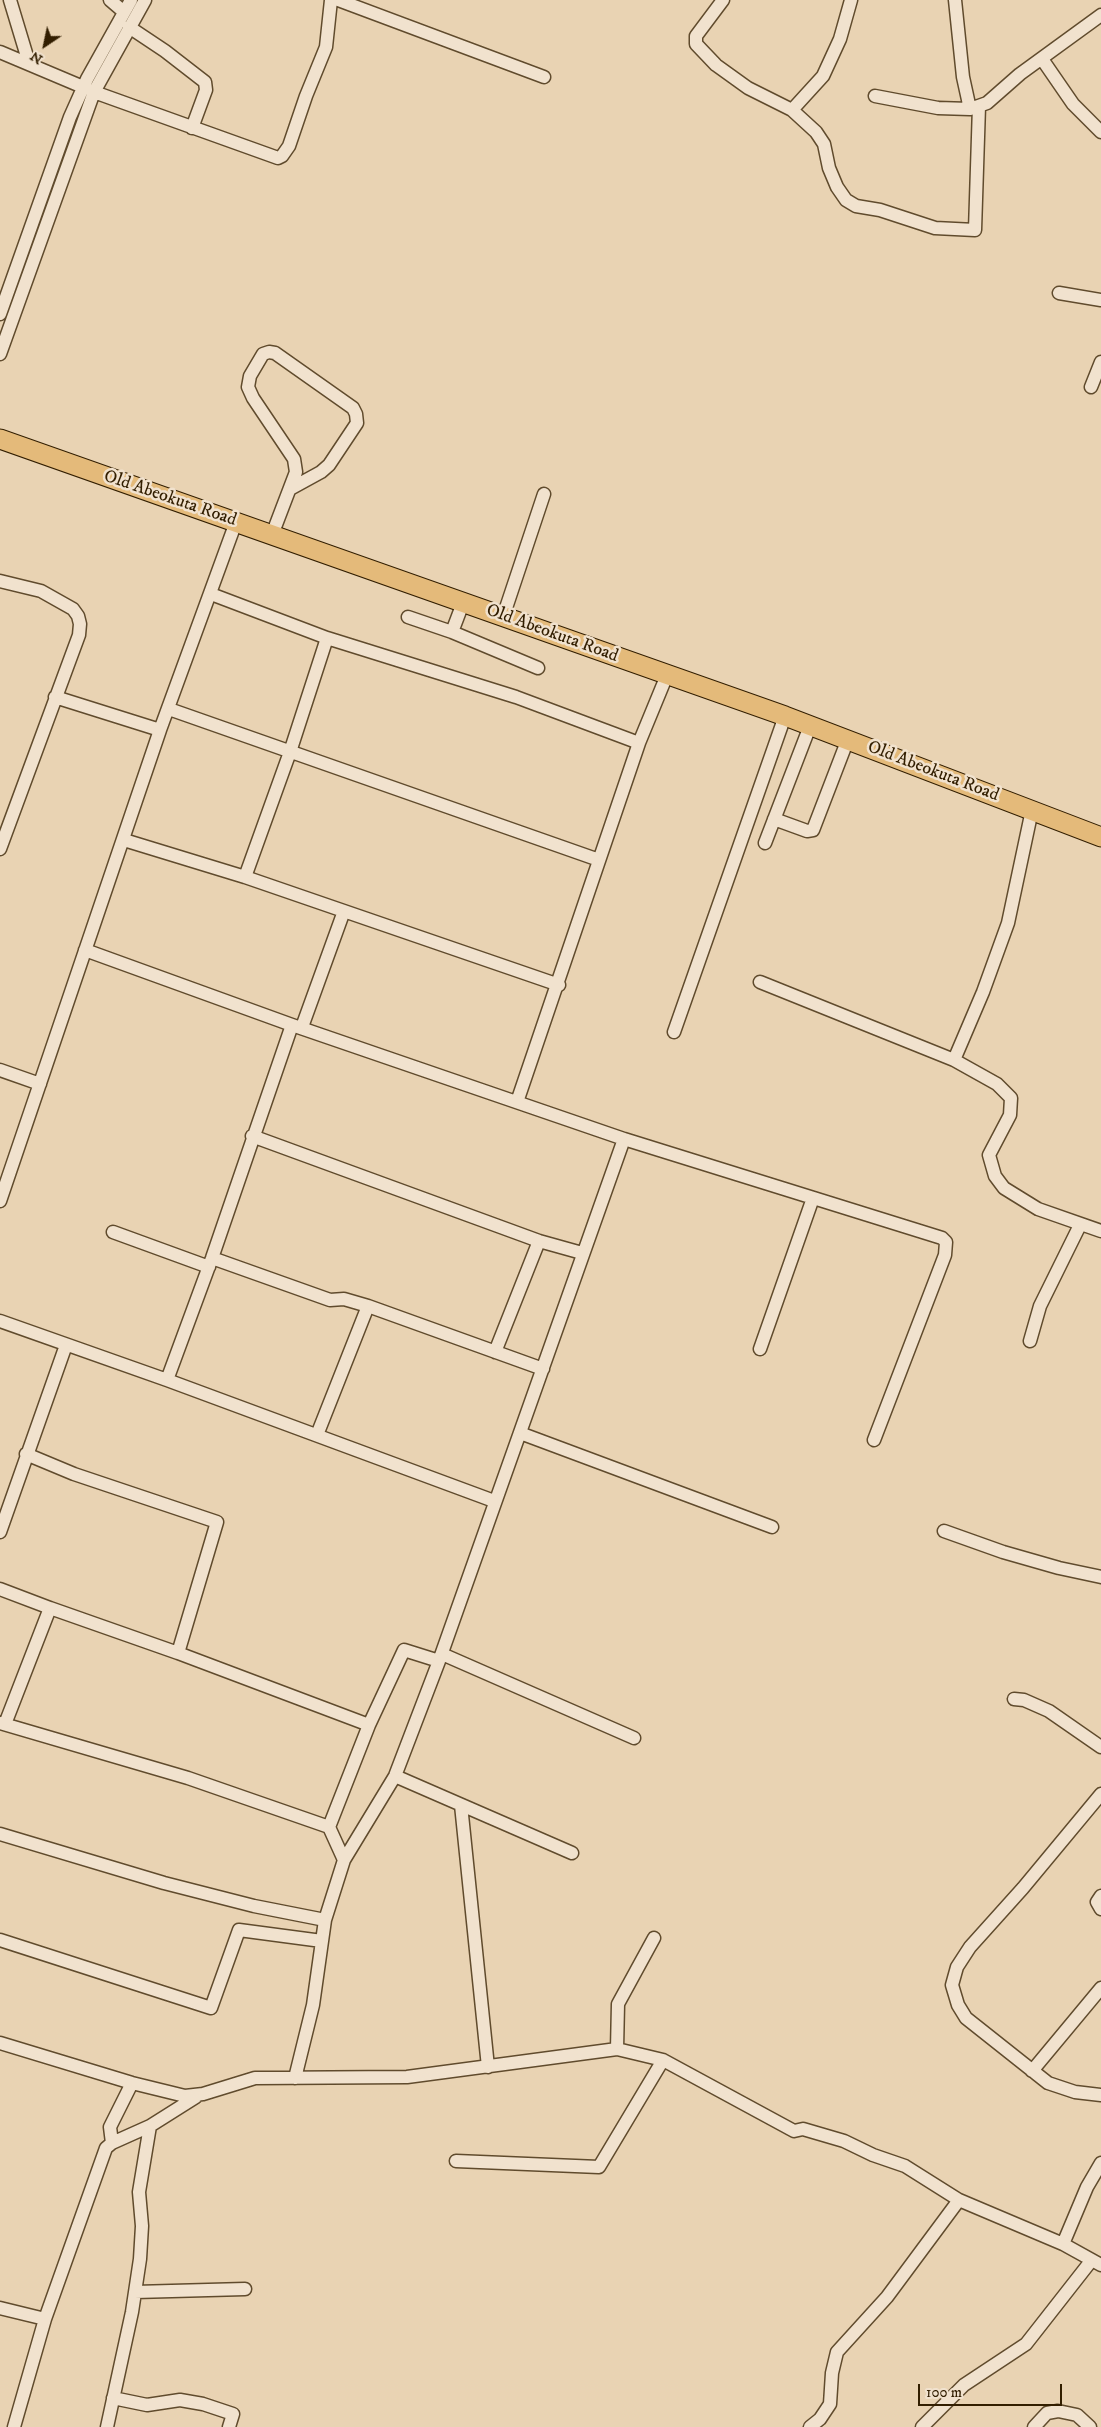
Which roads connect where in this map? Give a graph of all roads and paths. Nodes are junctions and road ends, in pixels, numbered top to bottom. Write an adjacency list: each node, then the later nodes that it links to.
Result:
1 (10, 0): 15 (street)
2 (110, 0): 10 (street)
3 (131, 0): 10 (street)
4 (145, 0): 12 (street)
5 (331, 0): 21 (street)
6 (338, 0): 16 (street)
7 (723, 0): 20 (street)
8 (851, 0): 20 (street)
9 (955, 0): 19 (street)
10 (124, 12): 17 (street)
11 (1101, 14): 14 (street)
12 (129, 27): 17 (street); 21 (street)
13 (0, 52): 15 (street)
14 (1042, 58): 19 (street); 22 (street)
15 (29, 63): 17 (street)
16 (544, 78)
17 (89, 89): 21 (street); 25 (street); 26 (street)
18 (876, 96): 19 (street)
19 (975, 107): 20 (street)
20 (792, 110)
21 (192, 128)
22 (1101, 132)
23 (1059, 293): 24 (street)
24 (1101, 300)
25 (0, 314)
26 (0, 354)
27 (1101, 362): 28 (street)
28 (1091, 386)
29 (0, 439): 32 (highway, Old Abeokuta Road)
30 (290, 489): 30 (street); 33 (street)
31 (544, 494): 38 (street)
32 (236, 522): 33 (highway, Old Abeokuta Road); 35 (street)
33 (272, 535): 36 (highway, Old Abeokuta Road)
34 (0, 581): 43 (street)
35 (210, 594): 40 (street); 44 (street)
36 (462, 602): 38 (highway, Old Abeokuta Road); 39 (street)
37 (408, 617): 39 (street)
38 (503, 617): 42 (highway, Old Abeokuta Road)
39 (452, 632): 41 (street)
40 (327, 638): 49 (street); 50 (street)
41 (538, 668)
42 (667, 675): 45 (highway, Old Abeokuta Road); 49 (street)
43 (54, 697): 47 (street); 56 (street)
44 (169, 709): 47 (street); 50 (street)
45 (785, 716): 46 (highway, Old Abeokuta Road); 64 (street)
46 (810, 726): 48 (highway, Old Abeokuta Road); 52 (street)
47 (160, 730): 54 (street)
48 (848, 739): 51 (highway, Old Abeokuta Road); 52 (street)
49 (639, 743): 57 (street)
50 (290, 752): 57 (street); 58 (street)
51 (1032, 810): 53 (highway, Old Abeokuta Road); 65 (street)
52 (774, 819): 55 (street)
53 (1101, 837)
54 (124, 840): 58 (street); 60 (street)
55 (765, 843)
56 (0, 849)
57 (599, 860): 62 (street)
58 (245, 877): 59 (street)
59 (344, 911): 62 (street); 63 (street)
60 (86, 950): 63 (street); 67 (street)
61 (760, 982): 65 (street)
62 (559, 985): 68 (street)
63 (297, 1026): 68 (street); 69 (street)
64 (674, 1032)
65 (954, 1060): 73 (street)
66 (0, 1070): 67 (street)
67 (40, 1084): 72 (street)
68 (517, 1102): 70 (street)
69 (252, 1136): 76 (street); 78 (street)
70 (624, 1139): 71 (street); 77 (street)
71 (813, 1198): 83 (street); 89 (street)
72 (0, 1201)
73 (1080, 1225): 74 (street); 81 (street)
74 (1101, 1231)
75 (113, 1232): 78 (street)
76 (539, 1241): 77 (street); 84 (street)
77 (582, 1253): 85 (street)
78 (211, 1263): 79 (street); 86 (street)
79 (368, 1306): 84 (street); 88 (street)
80 (0, 1321): 82 (street)
81 (1030, 1341)
82 (66, 1345): 86 (street); 90 (street)
83 (760, 1349)
84 (495, 1352): 85 (street)
85 (543, 1369): 87 (street)
86 (167, 1380): 88 (street)
87 (520, 1433): 91 (street); 92 (street)
88 (317, 1435): 91 (street)
89 (874, 1440)
90 (26, 1454): 94 (street); 98 (street)
91 (494, 1502): 99 (street)
92 (772, 1527)
93 (944, 1531): 95 (street)
94 (0, 1532)
95 (1101, 1577)
96 (0, 1590): 97 (street)
97 (50, 1608): 98 (street); 101 (street)
98 (178, 1653): 102 (street)
99 (440, 1658): 102 (street); 103 (street); 105 (street)
100 (1014, 1699): 104 (street)
101 (2, 1724): 108 (street)
102 (368, 1725): 108 (street)
103 (634, 1738)
104 (1101, 1747)
105 (395, 1776): 107 (street); 111 (street)
106 (1101, 1794): 123 (street)
107 (461, 1805): 110 (street); 122 (street)
108 (329, 1827): 111 (street)
109 (0, 1834): 114 (street)
110 (572, 1853)
111 (344, 1860): 114 (street)
112 (1101, 1896): 113 (street)
113 (1101, 1908)
114 (325, 1920): 117 (street)
115 (654, 1938): 120 (street)
116 (0, 1940): 117 (street)
117 (322, 1941): 124 (street)
118 (1101, 1988): 123 (street)
119 (0, 2043): 125 (street)
120 (616, 2049): 121 (street); 122 (street)
121 (663, 2060): 130 (street); 132 (street)
122 (488, 2067): 124 (street)
123 (1032, 2072): 127 (street)
124 (295, 2078): 126 (street)
125 (132, 2083): 126 (street); 129 (street)
126 (203, 2094): 128 (street)
127 (1101, 2095)
128 (150, 2126): 129 (street); 136 (street)
129 (112, 2143): 138 (street)
130 (456, 2161)
131 (1101, 2163): 133 (street)
132 (959, 2200): 133 (street); 143 (street)
133 (1063, 2244): 134 (street)
134 (1096, 2263): 144 (street)
135 (244, 2289): 136 (street)
136 (135, 2292): 139 (street)
137 (0, 2308): 138 (street)
138 (45, 2319): 140 (street)
139 (113, 2398): 141 (street); 142 (street)
140 (14, 2427)
141 (107, 2427)
142 (229, 2427)
143 (810, 2427)
144 (922, 2427)
145 (1034, 2427): 146 (street)
146 (1090, 2427)

